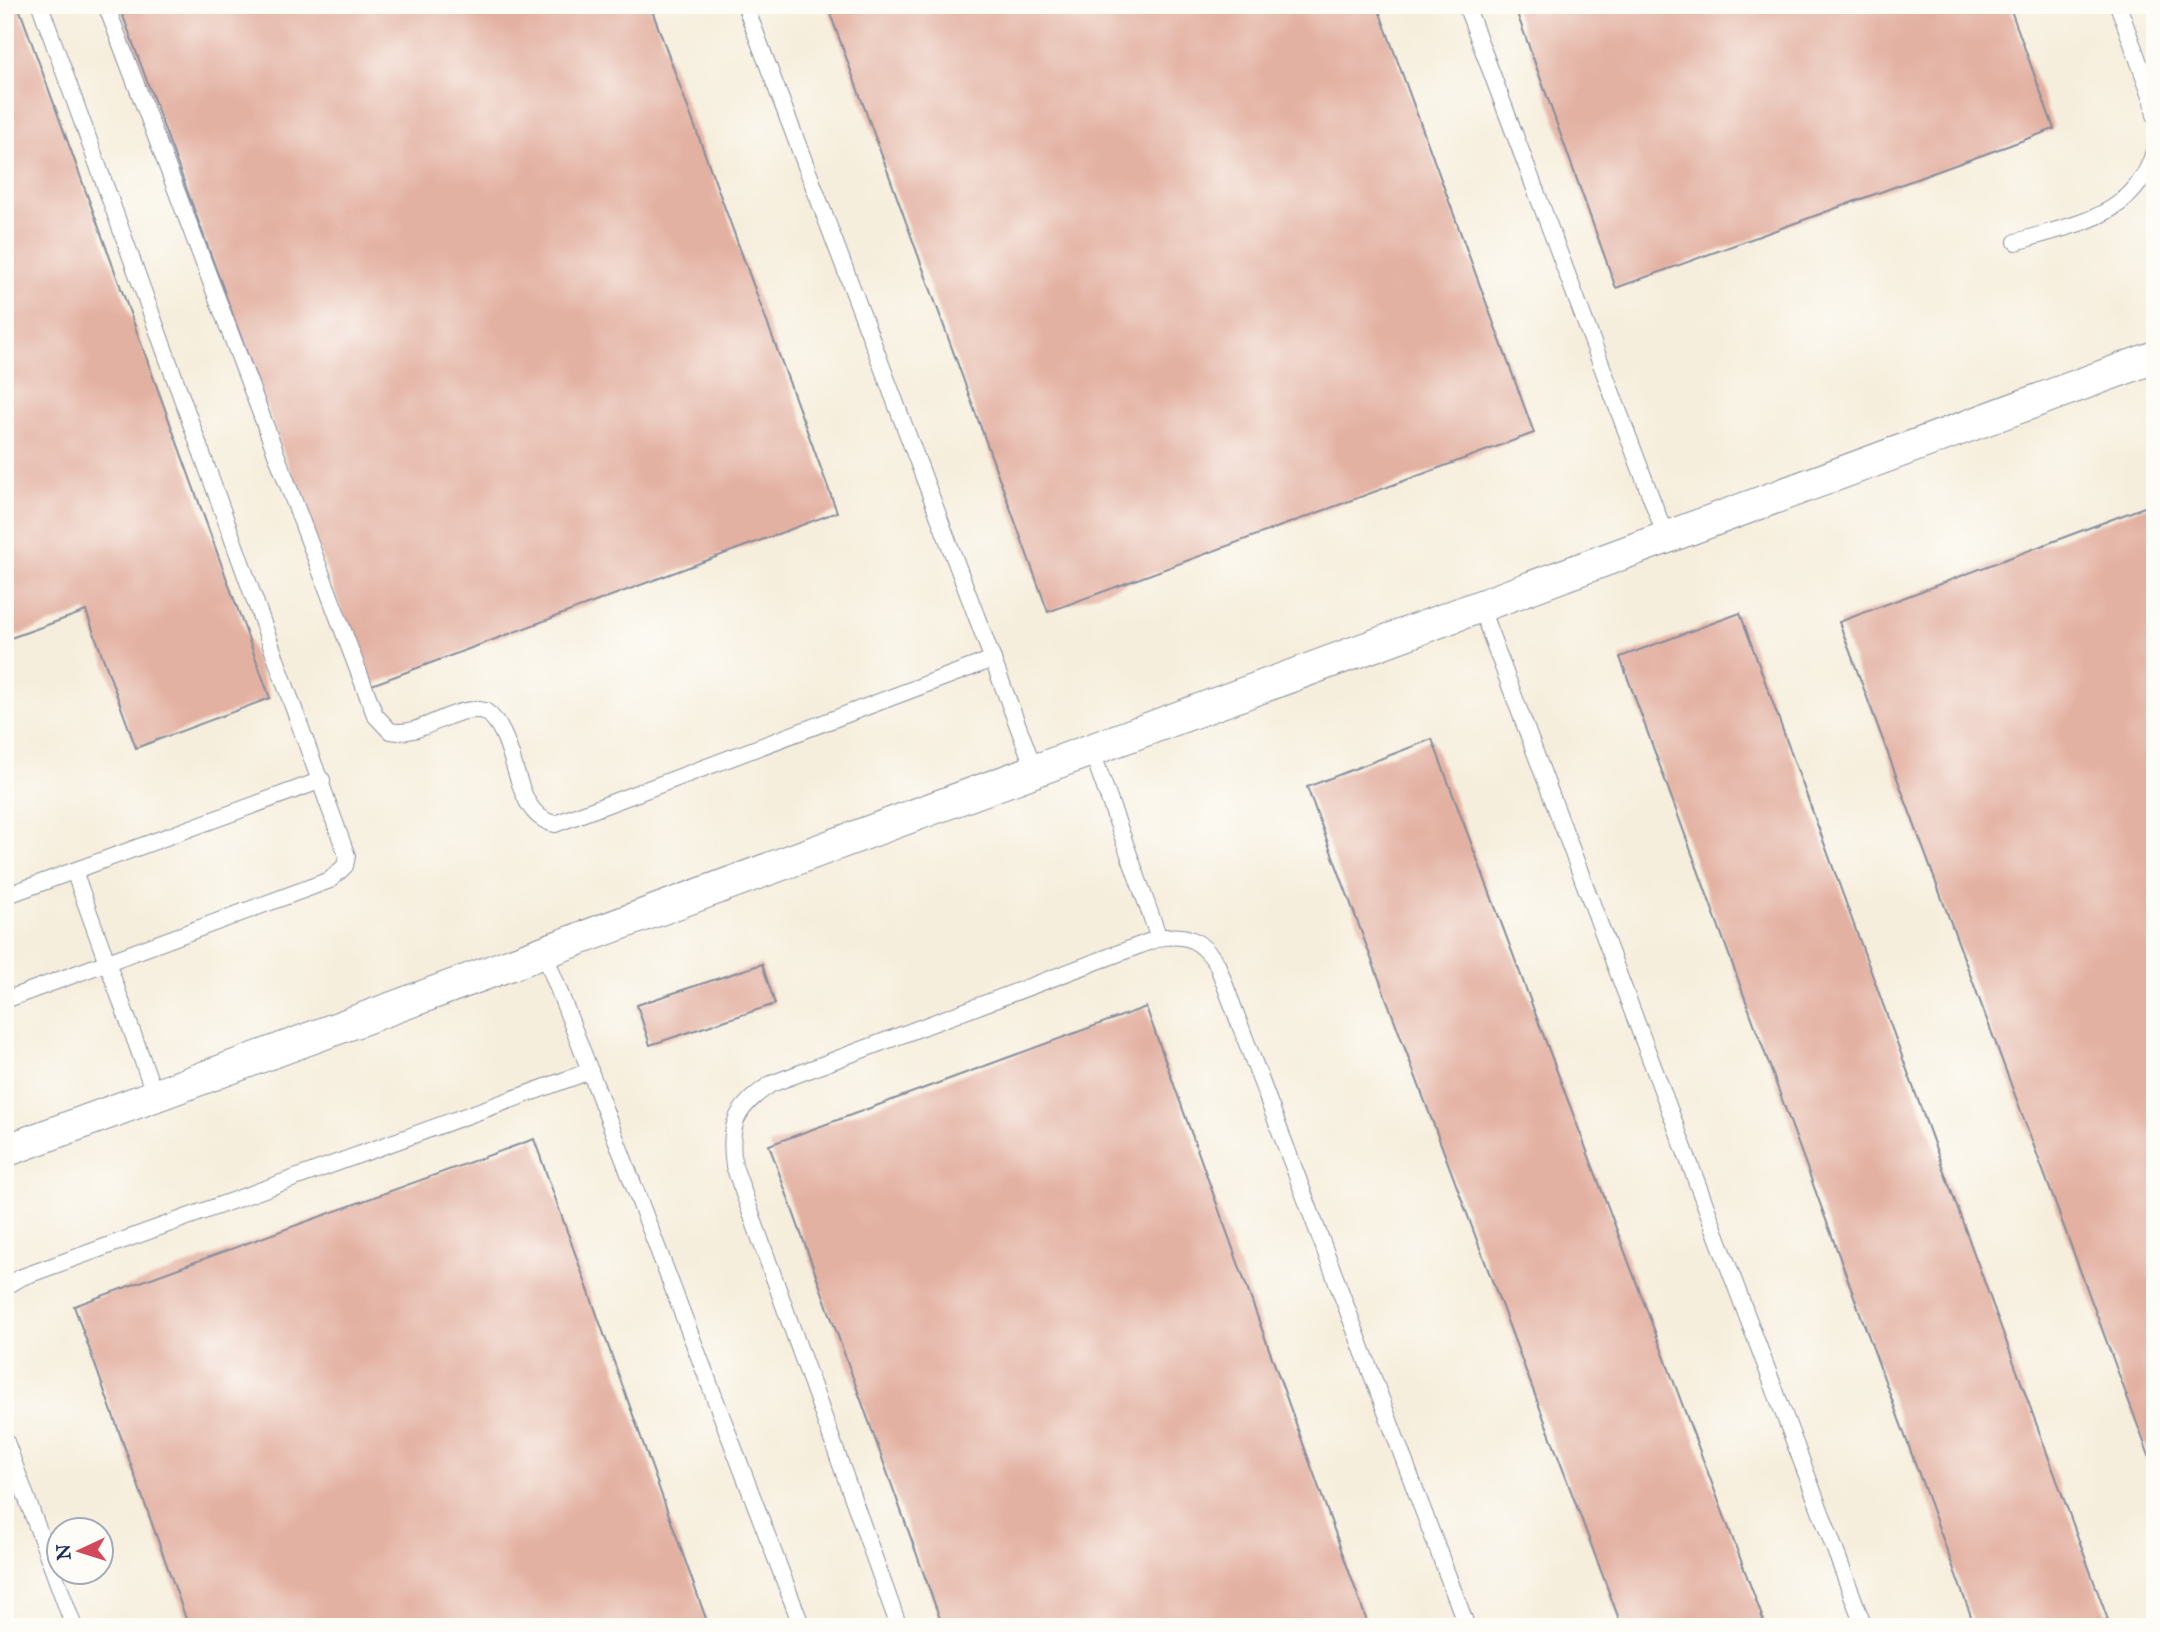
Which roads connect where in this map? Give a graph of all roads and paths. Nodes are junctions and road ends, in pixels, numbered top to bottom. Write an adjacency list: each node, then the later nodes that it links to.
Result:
1 (40, 5): 15 (lane)
2 (107, 5): 12 (lane)
3 (745, 5): 12 (lane)
4 (1466, 5): 10 (lane)
5 (2118, 5): 6 (lane)
6 (2155, 115)
7 (2155, 148): 8 (lane)
8 (2016, 242)
9 (2155, 356): 10 (street)
10 (1666, 537): 11 (street)
11 (1480, 606): 13 (street); 31 (lane)
12 (993, 659): 14 (lane)
13 (1091, 749): 14 (street); 18 (lane)
14 (1035, 771): 19 (street)
15 (322, 780): 16 (lane); 20 (lane)
16 (74, 871): 17 (lane); 20 (lane)
17 (5, 896)
18 (1159, 938): 29 (lane); 30 (lane)
19 (544, 951): 22 (lane); 23 (street)
20 (107, 962): 21 (lane); 23 (lane)
21 (5, 1000)
22 (590, 1071): 25 (lane); 28 (lane)
23 (155, 1095): 24 (street)
24 (5, 1151)
25 (5, 1287)
26 (5, 1439): 27 (lane)
27 (74, 1627)
28 (802, 1627)
29 (898, 1627)
30 (1467, 1627)
31 (1864, 1627)

